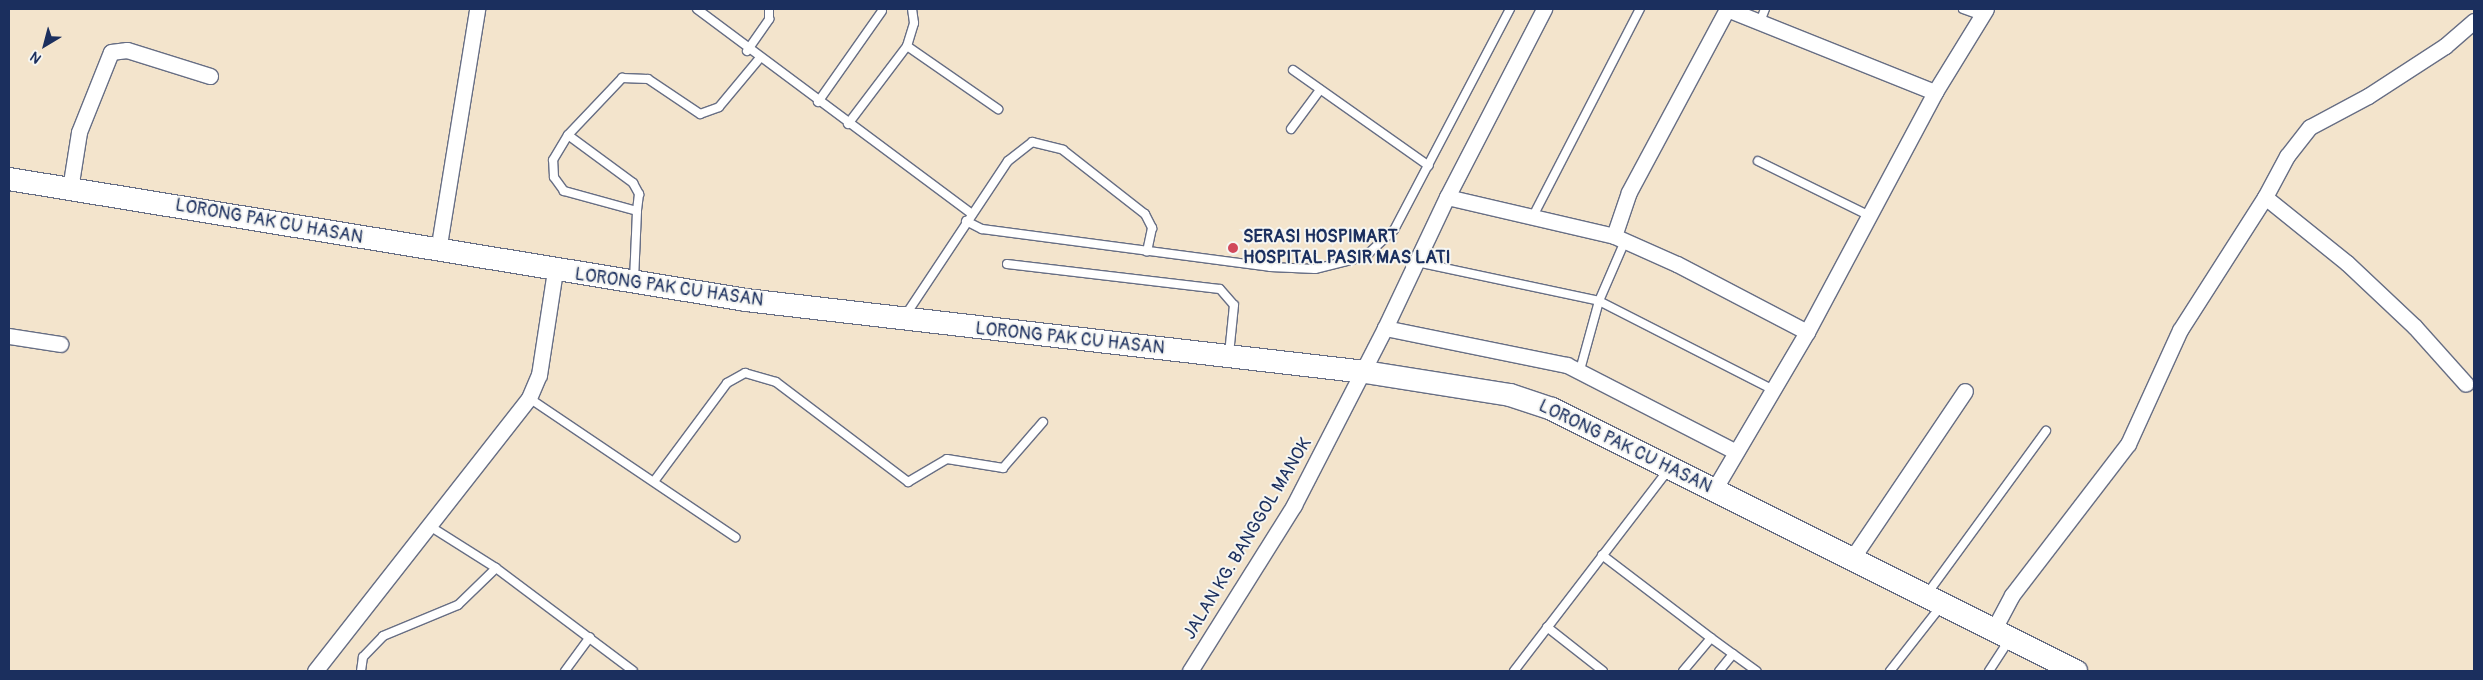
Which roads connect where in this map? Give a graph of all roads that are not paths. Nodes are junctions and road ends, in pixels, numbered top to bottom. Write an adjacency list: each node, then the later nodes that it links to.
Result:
1 (477, 9): 37 (street)
2 (697, 9): 15 (lane)
3 (769, 9): 15 (lane)
4 (912, 9): 14 (lane)
5 (1510, 9): 27 (lane)
6 (1544, 9): 30 (street, JALAN KG. BANGGOL MANOK)
7 (1640, 9): 35 (lane)
8 (1727, 9): 12 (street); 36 (street)
9 (1963, 9): 11 (lane)
10 (882, 11): 21 (lane)
11 (1984, 12): 20 (street)
12 (1763, 15): 20 (street)
13 (2474, 21): 31 (street)
14 (907, 46): 22 (lane); 23 (lane)
15 (748, 50): 16 (lane)
16 (759, 59): 21 (lane); 25 (lane)
17 (1293, 70): 19 (lane)
18 (210, 76): 29 (street)
19 (1320, 90): 24 (lane); 27 (lane)
20 (1935, 92): 33 (street)
21 (818, 102): 23 (lane)
22 (998, 109)
23 (848, 124): 34 (lane)
24 (1291, 129)
25 (568, 135): 32 (lane); 32 (lane)
26 (1758, 161): 33 (lane)
27 (1429, 166): 38 (lane)
28 (9, 179): 29 (street, LORONG PAK CU HASAN)
29 (70, 189): 37 (street, LORONG PAK CU HASAN)
30 (1447, 197): 35 (street); 39 (street, JALAN KG. BANGGOL MANOK)
31 (2264, 197): 52 (street); 69 (street)
32 (637, 211): 42 (lane)
33 (1870, 216): 46 (street)
34 (969, 218): 38 (lane); 38 (lane); 44 (lane)
35 (1532, 218): 36 (street)
36 (1619, 239): 43 (lane); 46 (street)
37 (438, 251): 41 (street, LORONG PAK CU HASAN)
38 (1147, 251)
39 (1416, 262): 43 (lane); 45 (street, JALAN KG. BANGGOL MANOK)
40 (1006, 264): 49 (lane)
41 (555, 271): 42 (street, LORONG PAK CU HASAN); 55 (street)
42 (634, 282): 44 (street, LORONG PAK CU HASAN)
43 (1599, 301): 50 (lane); 53 (lane)
44 (903, 320): 49 (street, LORONG PAK CU HASAN)
45 (1385, 328): 50 (street); 51 (street, JALAN KG. BANGGOL MANOK)
46 (1807, 332): 53 (street)
47 (9, 336): 48 (street)
48 (60, 344)
49 (1229, 356): 51 (street, LORONG PAK CU HASAN)
50 (1580, 370): 58 (street)
51 (1365, 372): 59 (street, LORONG PAK CU HASAN); 77 (street, JALAN KG. BANGGOL MANOK)
52 (2466, 384)
53 (1772, 389): 58 (street)
54 (1965, 391): 65 (street)
55 (529, 398): 60 (lane); 62 (street)
56 (1043, 422): 60 (lane)
57 (2046, 431): 67 (lane)
58 (1734, 451): 61 (street)
59 (1670, 467): 61 (street, LORONG PAK CU HASAN); 64 (lane)
60 (655, 480): 63 (lane)
61 (1714, 490): 65 (street, LORONG PAK CU HASAN)
62 (427, 524): 66 (lane); 73 (street)
63 (735, 537)
64 (1602, 555): 68 (lane); 71 (lane)
65 (1853, 557): 67 (street, LORONG PAK CU HASAN)
66 (496, 568): 70 (lane); 74 (lane)
67 (1935, 598): 69 (street, LORONG PAK CU HASAN); 83 (lane)
68 (1547, 627): 78 (lane); 79 (lane)
69 (2004, 632): 84 (lane); 85 (street, LORONG PAK CU HASAN)
70 (590, 637): 75 (lane); 76 (lane)
71 (1711, 638): 72 (lane); 80 (lane)
72 (1733, 654): 81 (lane); 82 (lane)
73 (315, 671)
74 (361, 671)
75 (565, 671)
76 (633, 671)
77 (1190, 671)
78 (1514, 671)
79 (1603, 671)
80 (1683, 671)
81 (1719, 671)
82 (1756, 671)
83 (1890, 671)
84 (1989, 671)
85 (2076, 671)

